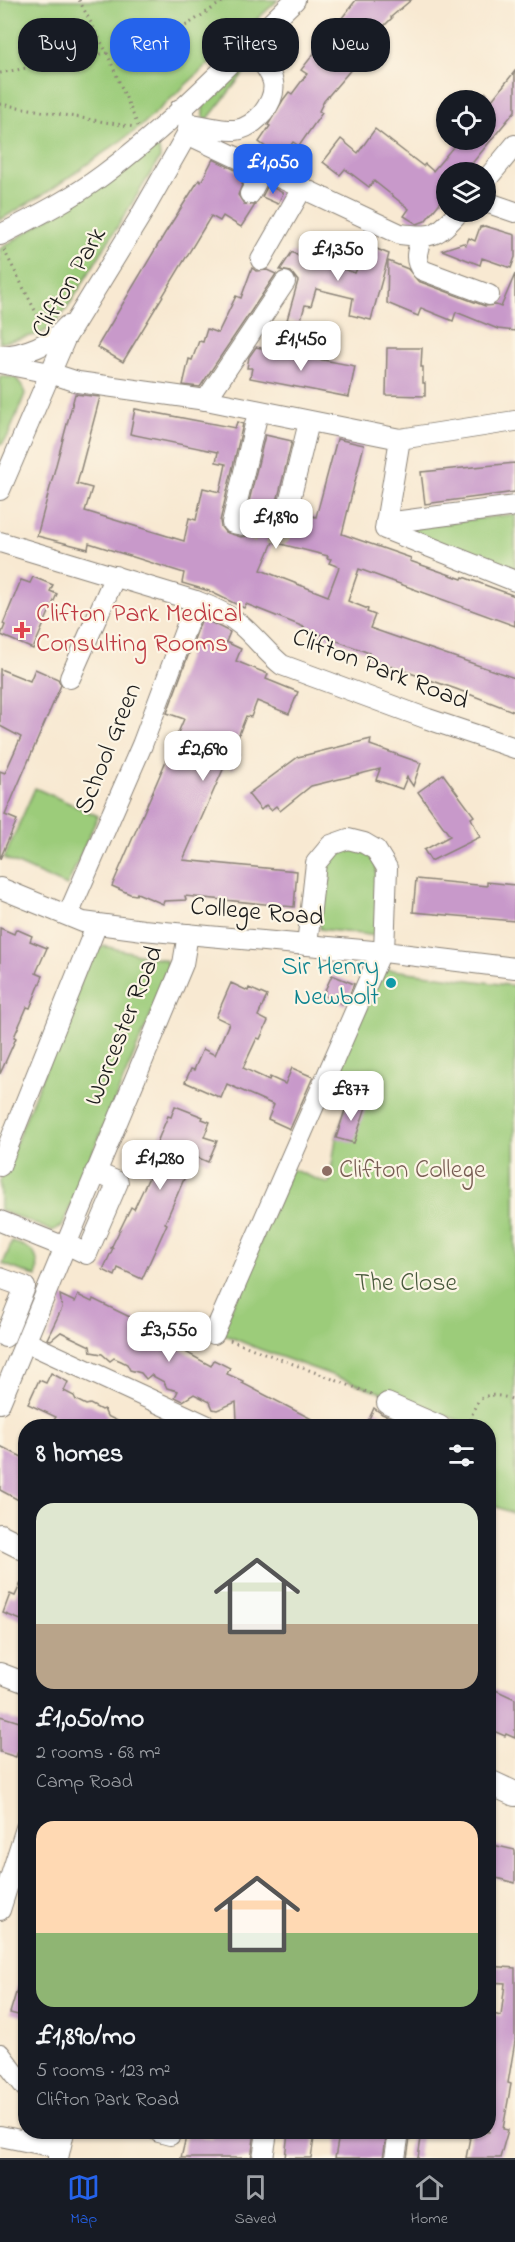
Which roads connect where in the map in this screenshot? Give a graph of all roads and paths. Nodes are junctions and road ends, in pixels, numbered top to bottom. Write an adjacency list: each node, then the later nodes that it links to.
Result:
1 (79, 0): 5 (path)
2 (225, 0): 5 (path)
3 (295, 0): 4 (street)
4 (276, 18)
5 (107, 53): 8 (path); 9 (path)
6 (225, 72): 10 (street)
7 (269, 72): 10 (street)
8 (0, 73)
9 (0, 104)
10 (185, 122): 13 (street); 19 (street); 25 (street, Clifton Park)
11 (515, 146): 12 (street)
12 (496, 168)
13 (263, 169): 14 (street); 15 (street)
14 (303, 188): 20 (street); 22 (street)
15 (250, 194)
16 (496, 205): 17 (street)
17 (515, 212)
18 (450, 222): 20 (street)
19 (0, 235)
20 (422, 236): 24 (street)
21 (0, 243): 26 (path)
22 (261, 260)
23 (285, 282): 30 (street)
24 (489, 295)
25 (83, 308): 26 (street); 29 (street, Clifton Park)
26 (51, 341): 27 (street)
27 (0, 356)
28 (0, 363): 29 (street)
29 (50, 373): 30 (street); 35 (street, Clifton Park)
30 (206, 400): 31 (street)
31 (258, 412): 33 (street); 40 (street)
32 (515, 421): 34 (street)
33 (309, 422): 34 (street); 38 (street)
34 (400, 439): 39 (street)
35 (5, 466): 36 (street, Clifton Park)
36 (0, 490)
37 (515, 506): 39 (street)
38 (286, 516)
39 (386, 523): 43 (street)
40 (243, 525)
41 (0, 542): 42 (street, Clifton Park Road)
42 (116, 576): 44 (street, Clifton Park Road); 45 (street)
43 (515, 581)
44 (196, 601): 46 (street, Clifton Park Road); 48 (street, School Green)
45 (70, 678)
46 (515, 748)
47 (0, 888): 48 (street, College Road)
48 (68, 915): 49 (street, College Road)
49 (97, 924): 50 (street, College Road); 54 (street)
50 (188, 934): 51 (street, College Road); 56 (street, Worcester Road)
51 (307, 945): 52 (street, College Road); 52 (street)
52 (382, 952): 53 (street, College Road); 58 (street)
53 (515, 968)
54 (0, 1166)
55 (0, 1221): 56 (street)
56 (65, 1246): 60 (street, Worcester Road)
57 (0, 1278): 59 (street)
58 (214, 1334): 63 (path)
59 (5, 1337)
60 (26, 1342): 62 (street, Worcester Road); 64 (street)
61 (515, 1400): 66 (path)
62 (0, 1403)
63 (387, 1403): 65 (street)
64 (193, 1419)
65 (424, 1419)
66 (471, 1419)
67 (0, 1536): 68 (main road)
68 (18, 1545)
69 (0, 1673): 70 (street)
70 (18, 1680)
71 (496, 1785): 72 (main road)
72 (515, 1794)
73 (18, 1851): 74 (street)
74 (1, 1901)
75 (0, 2054): 76 (street)
76 (18, 2078)
77 (0, 2136): 78 (street)
78 (18, 2137)
79 (37, 2139): 82 (street)
80 (266, 2139): 83 (street)
81 (398, 2139): 84 (street)
82 (61, 2141)
83 (263, 2158)
84 (395, 2158)

